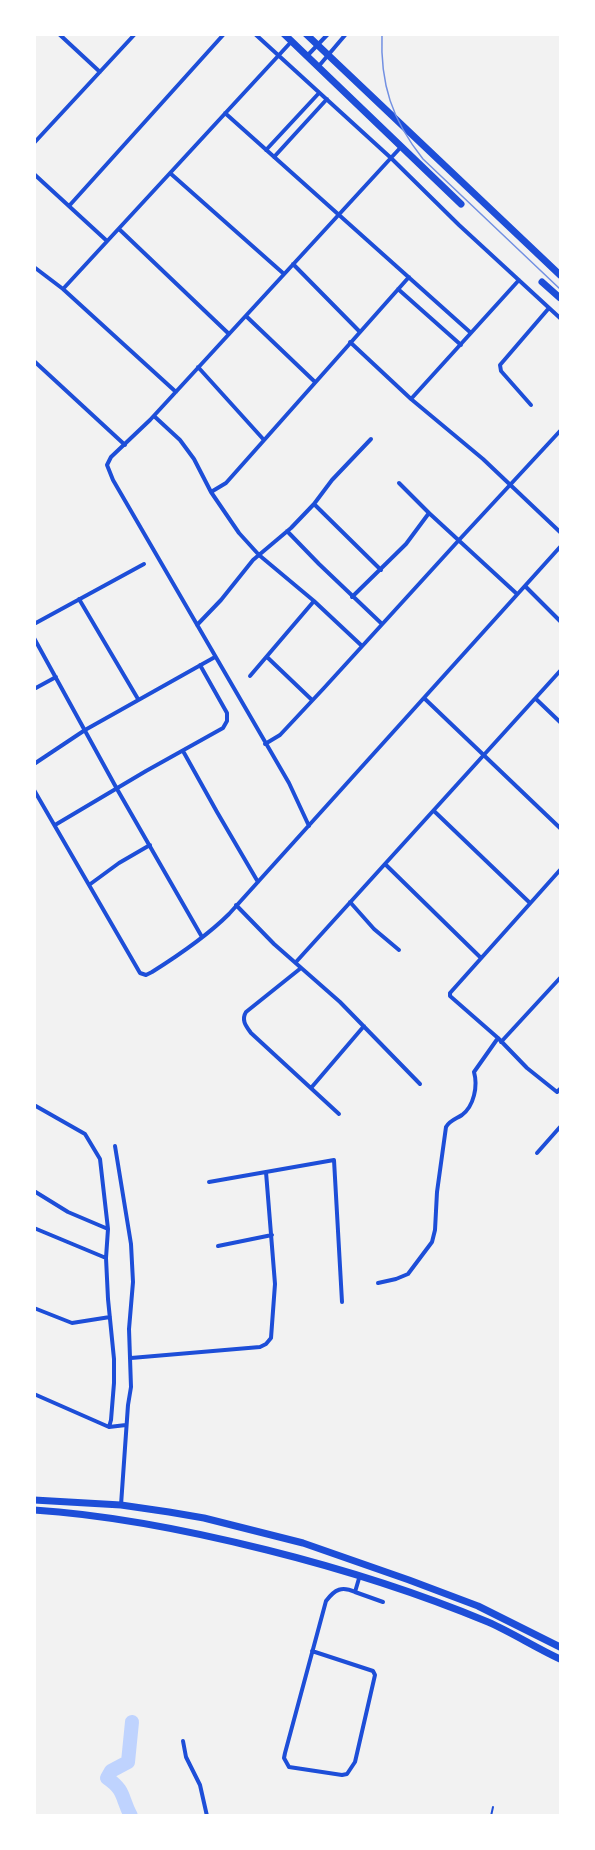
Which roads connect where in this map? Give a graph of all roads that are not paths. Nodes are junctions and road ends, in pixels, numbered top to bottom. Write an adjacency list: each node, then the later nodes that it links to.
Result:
1 (59, 34): 15 (street)
2 (135, 34): 15 (street)
3 (224, 34): 27 (street)
4 (255, 34): 11 (street)
5 (284, 34): 9 (highway)
6 (306, 34): 10 (highway)
7 (328, 34): 10 (street)
8 (346, 34): 12 (street)
9 (291, 42): 11 (street); 13 (highway)
10 (317, 45): 12 (highway); 13 (street)
11 (278, 55): 16 (street); 18 (street)
12 (328, 55): 14 (street); 34 (highway)
13 (307, 57): 14 (highway)
14 (318, 67): 20 (highway)
15 (100, 72): 19 (street)
16 (319, 93): 17 (street); 21 (street)
17 (327, 99): 22 (street); 23 (street)
18 (225, 113): 21 (street); 24 (street)
19 (34, 143)
20 (400, 147): 23 (street); 26 (highway)
21 (266, 150): 22 (street)
22 (274, 157): 28 (street)
23 (391, 158): 28 (street); 36 (street)
24 (170, 173): 29 (street); 33 (street)
25 (34, 174): 27 (street)
26 (461, 204)
27 (69, 206): 30 (street)
28 (339, 214): 31 (street); 35 (street)
29 (119, 229): 30 (street); 46 (street)
30 (107, 242): 38 (street)
31 (293, 264): 33 (street); 44 (street)
32 (34, 267): 38 (street)
33 (284, 274): 42 (street)
34 (561, 274)
35 (409, 277): 39 (street); 45 (street)
36 (519, 280): 41 (street); 45 (street)
37 (542, 282): 40 (highway)
38 (63, 289): 52 (street)
39 (398, 289): 44 (street); 48 (street)
40 (561, 298)
41 (549, 308): 43 (street); 54 (street)
42 (246, 316): 46 (street); 51 (street)
43 (561, 318)
44 (360, 332): 47 (street)
45 (471, 333): 48 (street)
46 (229, 334): 50 (street)
47 (350, 342): 51 (street); 53 (street)
48 (460, 345): 53 (street)
49 (34, 361): 59 (street)
50 (198, 368): 52 (street); 58 (street)
51 (315, 382): 58 (street)
52 (176, 392): 55 (street)
53 (411, 399): 61 (street)
54 (531, 405)
55 (154, 416): 59 (street); 62 (street)
56 (561, 431): 61 (street)
57 (371, 439): 63 (street)
58 (264, 440): 62 (street)
59 (125, 446): 80 (street)
60 (399, 483): 64 (street)
61 (511, 485): 66 (street); 67 (street)
62 (211, 492): 69 (street)
63 (315, 504): 65 (street); 71 (street)
64 (429, 513): 67 (street); 71 (street)
65 (286, 531): 69 (street); 74 (street)
66 (561, 532)
67 (459, 540): 73 (street); 79 (street)
68 (561, 547): 72 (street)
69 (259, 555): 76 (street); 80 (street)
70 (141, 566): 75 (street)
71 (381, 570): 74 (street)
72 (525, 586): 73 (street); 77 (street)
73 (517, 594): 90 (street)
74 (352, 597): 79 (street)
75 (79, 599): 78 (street); 91 (street)
76 (314, 601): 82 (street); 84 (street)
77 (561, 621)
78 (34, 624)
79 (382, 624): 82 (street)
80 (197, 625): 83 (street)
81 (34, 638): 88 (street)
82 (362, 646): 93 (street)
83 (214, 657): 85 (street); 96 (street)
84 (267, 657): 87 (street); 93 (street)
85 (200, 665): 91 (street); 97 (street)
86 (561, 671): 92 (street)
87 (250, 676)
88 (56, 677): 89 (street); 95 (street)
89 (34, 689)
90 (424, 698): 98 (street); 104 (street)
91 (138, 699): 95 (street)
92 (536, 699): 94 (street); 98 (street)
93 (312, 700): 96 (street)
94 (561, 722)
95 (85, 730): 99 (street); 100 (street)
96 (265, 744): 104 (street)
97 (183, 751): 100 (street); 109 (street)
98 (484, 755): 102 (street); 105 (street)
99 (34, 764)
100 (117, 789): 103 (street); 106 (street)
101 (34, 790): 103 (street)
102 (434, 811): 107 (street); 112 (street)
103 (56, 825): 110 (street)
104 (309, 826): 109 (street)
105 (561, 828)
106 (150, 845): 110 (street); 114 (street)
107 (385, 864): 111 (street); 116 (street)
108 (561, 870): 112 (street)
109 (258, 882): 113 (street)
110 (89, 885): 114 (street)
111 (350, 902): 115 (street); 117 (street)
112 (530, 903): 116 (street)
113 (237, 905): 114 (street); 117 (street)
114 (202, 937)
115 (399, 950)
116 (482, 958): 121 (street)
117 (296, 962): 118 (street)
118 (301, 968): 120 (street); 123 (street)
119 (561, 978): 121 (street)
120 (364, 1026): 122 (street); 123 (street)
121 (500, 1040): 124 (street); 138 (street)
122 (420, 1084)
123 (311, 1088): 126 (street)
124 (559, 1090)
125 (34, 1105): 134 (street)
126 (339, 1114)
127 (561, 1127): 129 (street)
128 (115, 1146): 142 (street)
129 (537, 1153)
130 (266, 1172): 131 (street); 135 (street); 139 (street)
131 (209, 1182)
132 (34, 1191): 134 (street)
133 (34, 1228): 137 (street)
134 (108, 1229): 137 (street)
135 (272, 1235): 136 (street); 142 (street)
136 (218, 1246)
137 (106, 1258): 141 (street)
138 (378, 1283)
139 (342, 1302)
140 (34, 1308): 141 (street)
141 (110, 1317): 145 (street)
142 (131, 1358): 144 (street)
143 (34, 1394): 145 (street)
144 (126, 1425): 145 (street); 147 (street)
145 (109, 1427)
146 (34, 1500): 147 (highway)
147 (121, 1505): 152 (highway)
148 (34, 1510): 149 (highway)
149 (360, 1575): 150 (street); 154 (highway)
150 (355, 1592): 151 (street); 153 (street)
151 (383, 1602)
152 (561, 1647)
153 (312, 1651): 153 (street)
154 (561, 1659)
155 (183, 1740): 157 (street)
156 (493, 1807): 158 (lane)
157 (207, 1815)
158 (491, 1815)

